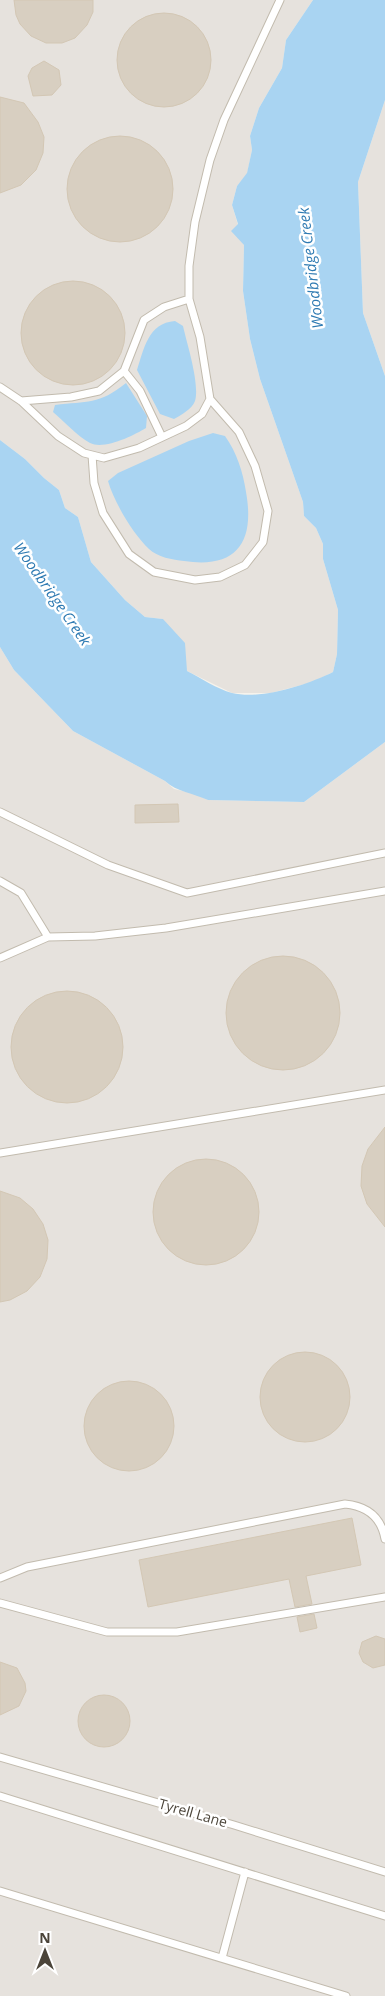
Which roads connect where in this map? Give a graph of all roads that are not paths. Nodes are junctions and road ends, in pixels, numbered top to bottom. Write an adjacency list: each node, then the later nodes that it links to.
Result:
1 (280, 0): 2 (lane)
2 (189, 299): 3 (lane); 5 (lane)
3 (124, 371): 6 (lane); 7 (lane)
4 (0, 387): 6 (lane)
5 (210, 399): 7 (lane); 8 (lane)
6 (21, 401): 8 (lane)
7 (162, 437): 8 (lane)
8 (92, 455)
9 (0, 812): 10 (lane)
10 (385, 853)
11 (0, 881): 13 (lane)
12 (385, 891): 13 (lane)
13 (48, 937): 14 (lane)
14 (0, 958)
15 (385, 1090): 16 (lane)
16 (0, 1153)
17 (385, 1539): 18 (lane)
18 (0, 1578)
19 (385, 1597): 20 (lane)
20 (0, 1602)
21 (0, 1758): 24 (lane, Tyrell Lane)
22 (0, 1796): 23 (lane)
23 (245, 1872): 26 (lane); 27 (lane)
24 (385, 1872)
25 (0, 1891): 27 (lane)
26 (385, 1916)
27 (222, 1958): 28 (lane)
28 (346, 1996)

